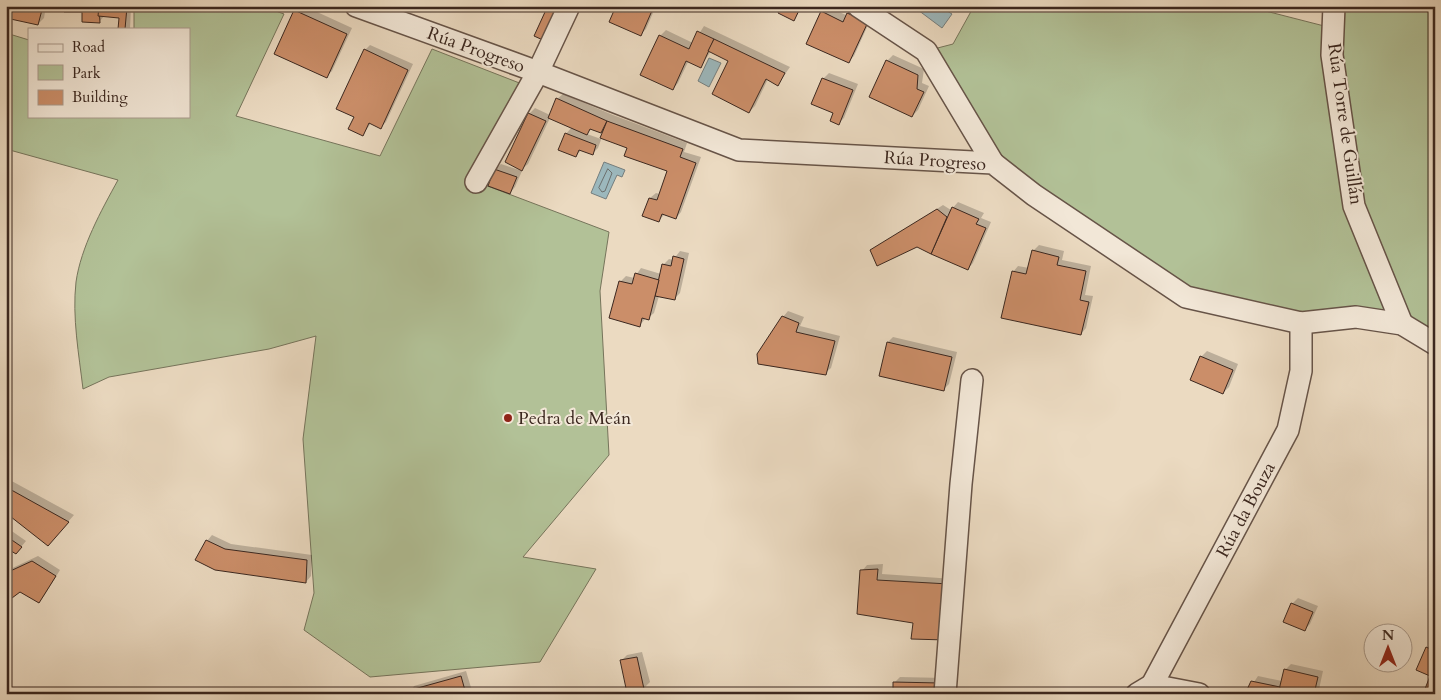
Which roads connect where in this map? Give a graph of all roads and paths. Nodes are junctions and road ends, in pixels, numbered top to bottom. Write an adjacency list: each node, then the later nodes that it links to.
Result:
1 (356, 6): 5 (street, Rúa Progreso)
2 (569, 6): 5 (street, Rúa Progreso)
3 (858, 6): 6 (street)
4 (1334, 6): 9 (street, Rúa Torre de Guillán)
5 (538, 72): 6 (street, Rúa Progreso); 7 (street, Rúa Progreso)
6 (993, 163): 8 (street, Rúa Progreso)
7 (476, 182)
8 (1302, 323): 9 (street); 12 (street, Rúa da Bouza)
9 (1402, 324): 10 (street)
10 (1435, 344)
11 (972, 380): 13 (street)
12 (1144, 690): 14 (street, Rúa da Bouza)
13 (945, 694)
14 (1199, 694)

